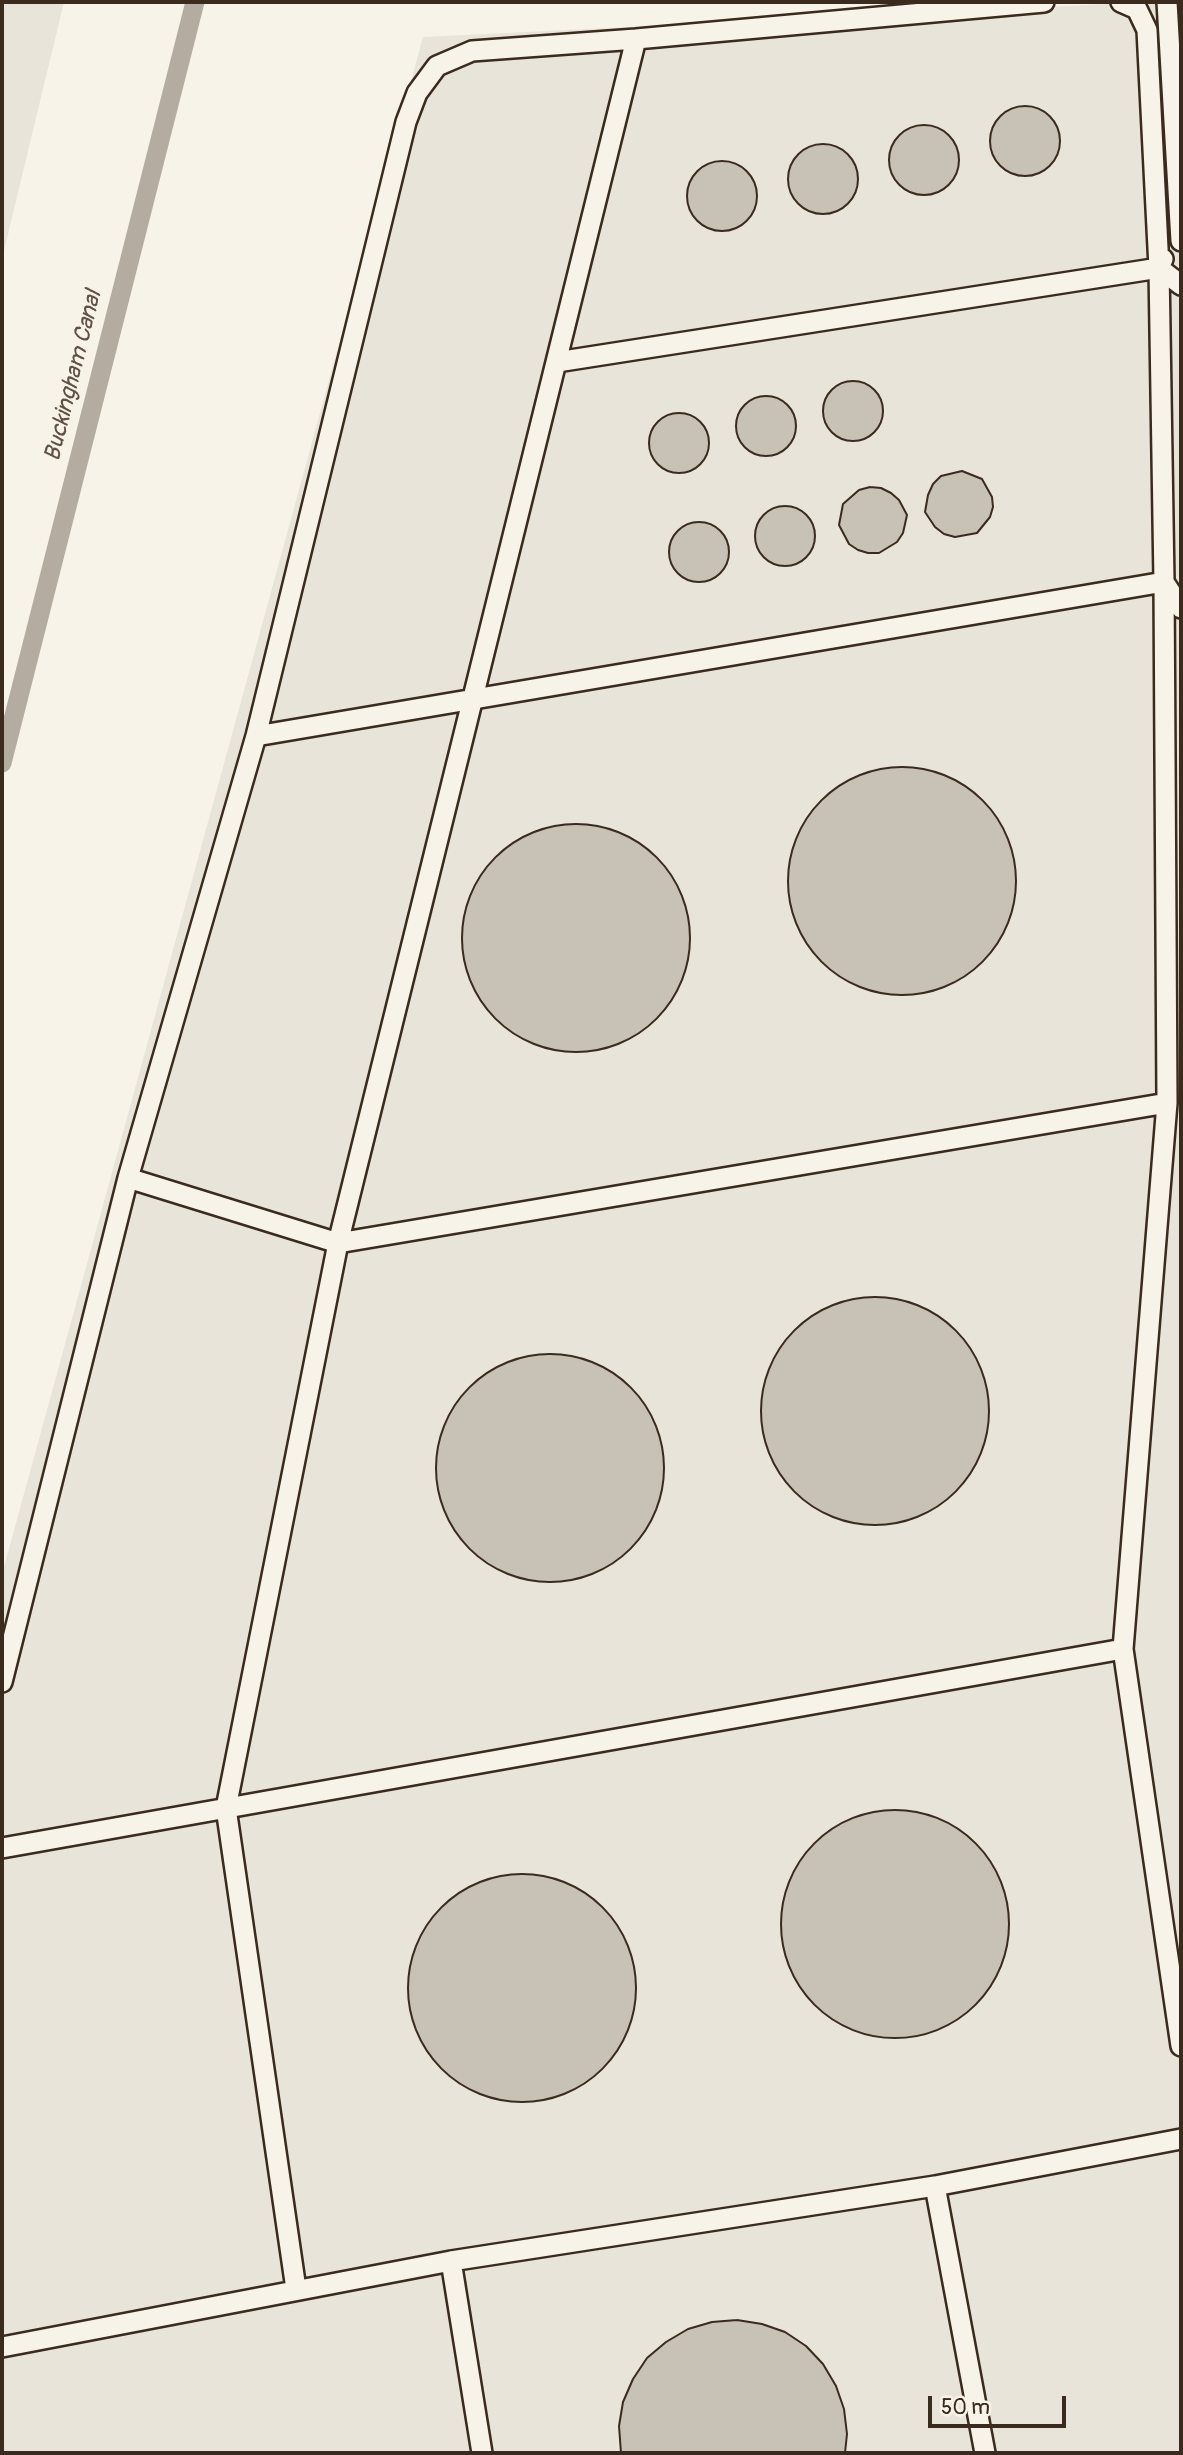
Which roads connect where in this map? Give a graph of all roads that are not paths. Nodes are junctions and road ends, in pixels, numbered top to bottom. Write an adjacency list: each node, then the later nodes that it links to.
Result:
1 (1044, 2): 4 (lane)
2 (1121, 2): 6 (lane)
3 (1167, 2): 5 (lane)
4 (636, 39): 8 (lane); 12 (lane)
5 (1181, 232): 6 (lane)
6 (1159, 268): 7 (lane); 8 (lane); 9 (lane)
7 (1181, 285)
8 (557, 362): 11 (lane)
9 (1164, 582): 10 (lane); 11 (lane); 13 (lane)
10 (1181, 608)
11 (472, 701): 12 (lane); 15 (lane)
12 (256, 736): 14 (lane)
13 (1167, 1103): 15 (lane); 16 (lane)
14 (128, 1178): 15 (lane); 17 (lane)
15 (338, 1242): 18 (lane)
16 (1123, 1649): 18 (lane); 20 (lane)
17 (2, 1682)
18 (226, 1808): 19 (lane); 24 (lane)
19 (2, 1848)
20 (1181, 2046)
21 (1181, 2139): 22 (lane)
22 (935, 2186): 23 (lane); 27 (lane)
23 (451, 2261): 24 (lane); 26 (lane)
24 (296, 2289): 25 (lane)
25 (2, 2347)
26 (482, 2453)
27 (985, 2453)

